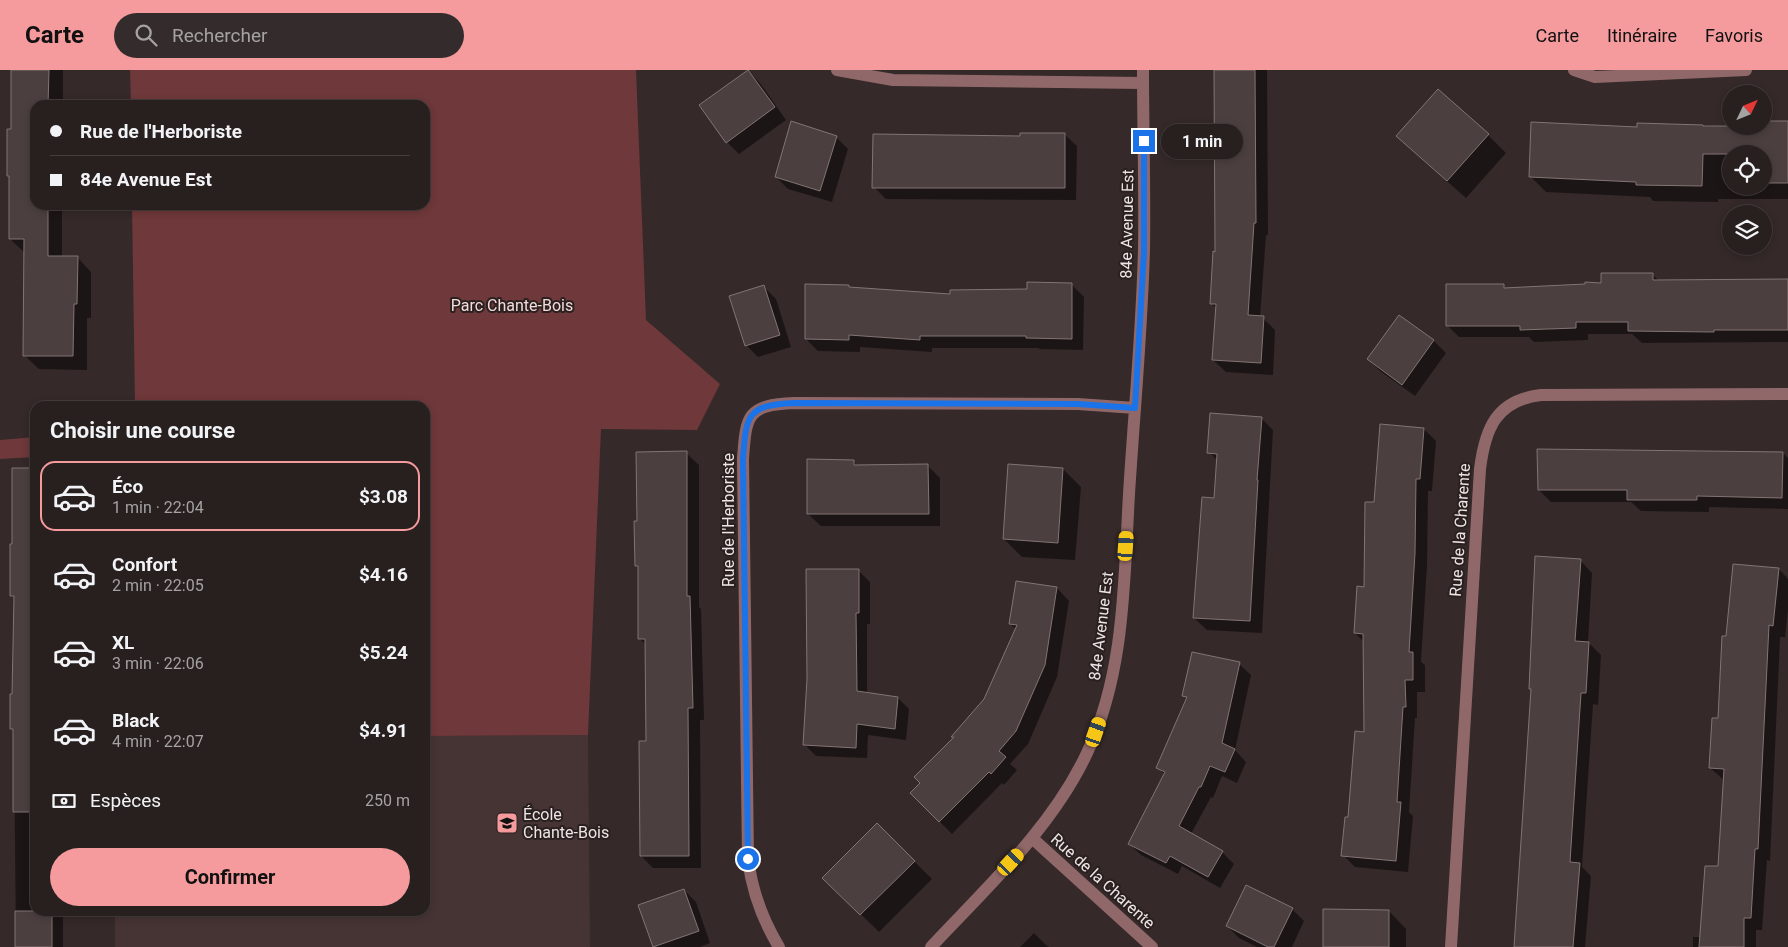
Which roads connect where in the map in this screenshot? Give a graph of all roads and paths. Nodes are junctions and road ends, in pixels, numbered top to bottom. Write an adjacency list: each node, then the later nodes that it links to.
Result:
1 (837, 70): 4 (street)
2 (1574, 70): 3 (street)
3 (1746, 70)
4 (1143, 76): 6 (street, 84e Avenue Est)
5 (1788, 394): 11 (street, Rue de la Charente)
6 (1135, 408): 7 (street, 84e Avenue Est); 8 (street, Rue de l'Herboriste)
7 (1032, 838): 9 (street, 84e Avenue Est); 10 (street, Rue de la Charente)
8 (779, 947)
9 (931, 947)
10 (1152, 947)
11 (1451, 947)

